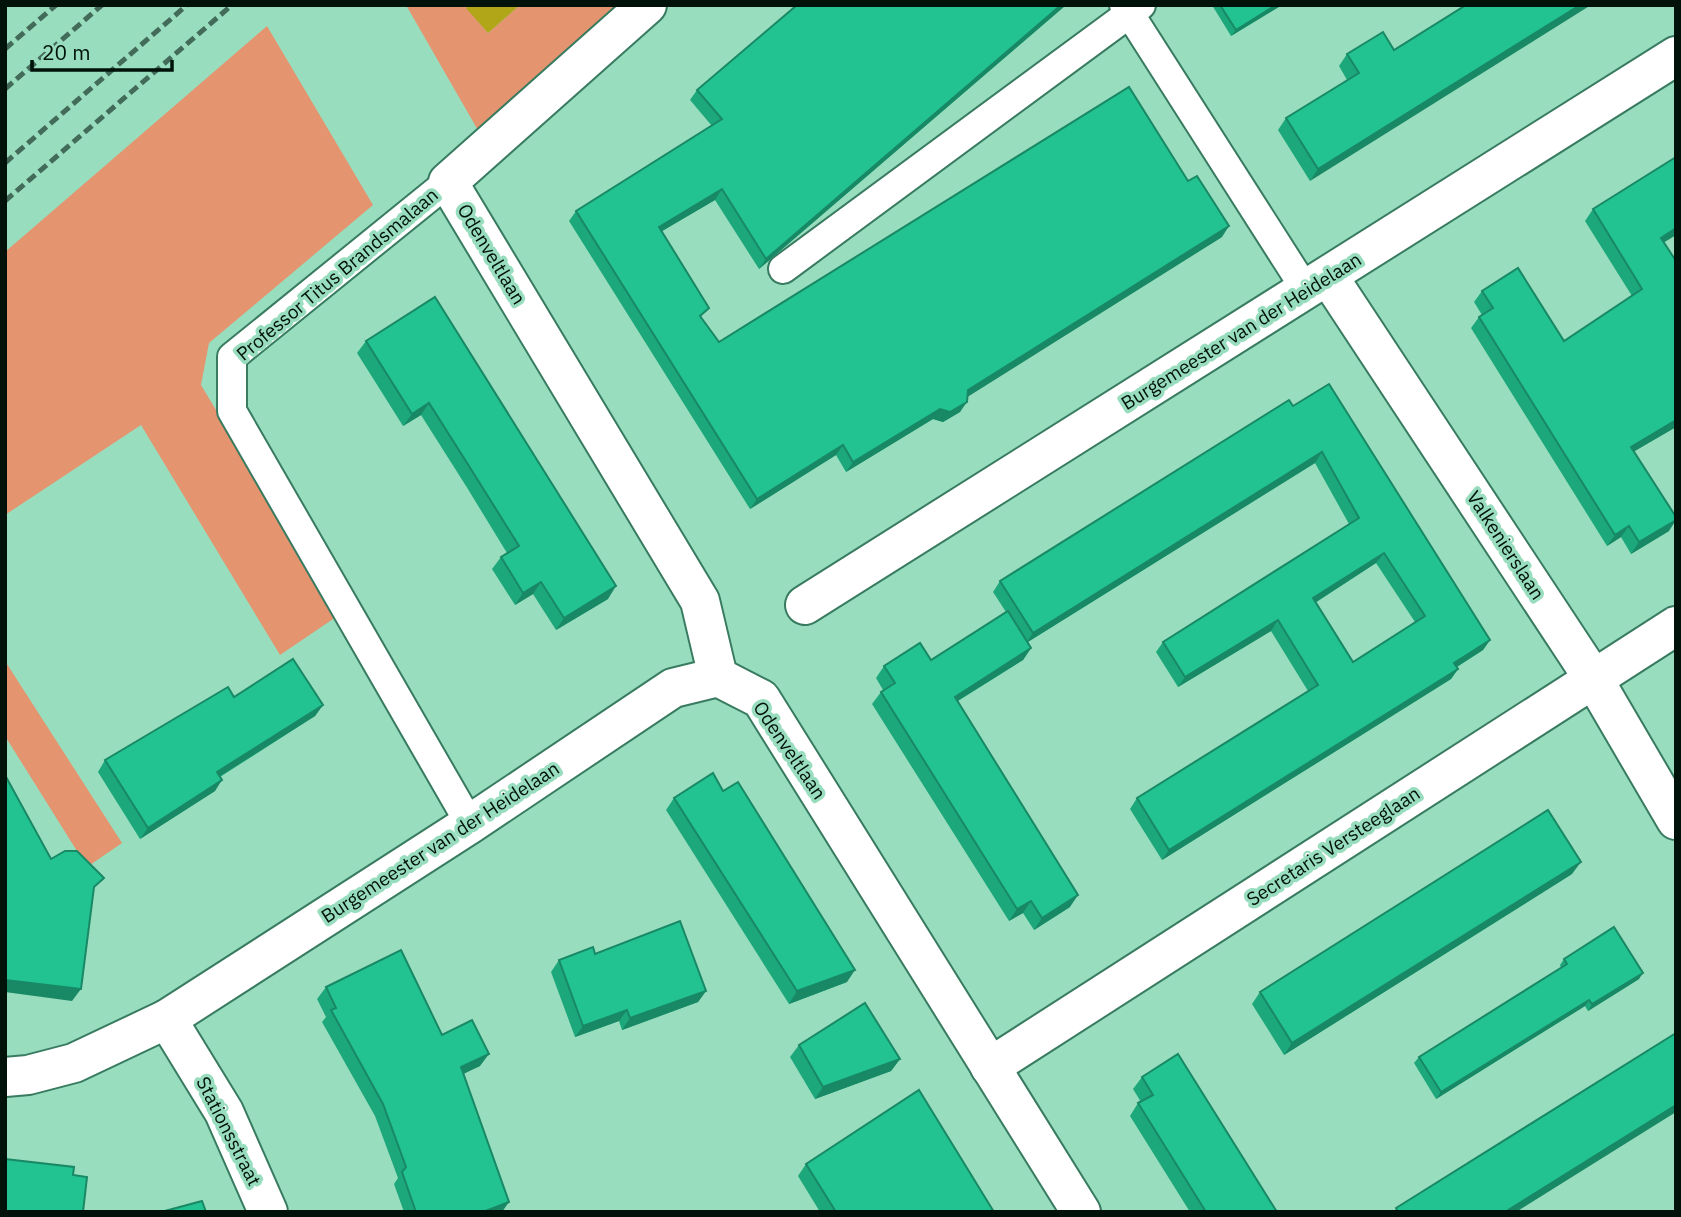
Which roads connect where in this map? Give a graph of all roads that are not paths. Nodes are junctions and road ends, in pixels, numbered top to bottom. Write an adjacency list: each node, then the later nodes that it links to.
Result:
1 (647, 5): 4 (street, Professor Titus Brandsmalaan)
2 (1131, 8): 5 (lane); 6 (lane)
3 (1676, 56): 6 (street, Burgemeester van der Heidelaan)
4 (448, 182): 9 (street, Odenveltlaan); 12 (lane, Professor Titus Brandsmalaan)
5 (783, 269)
6 (1317, 283): 7 (street, Burgemeester van der Heidelaan); 10 (street, Valkenierslaan)
7 (805, 605)
8 (1676, 626): 10 (street, Secretaris Versteeglaan)
9 (718, 677): 12 (street, Burgemeester van der Heidelaan); 14 (street, Odenveltlaan)
10 (1594, 678): 11 (street, Valkenierslaan); 14 (street, Secretaris Versteeglaan)
11 (1676, 820)
12 (470, 824): 13 (street, Burgemeester van der Heidelaan)
13 (166, 1019): 15 (street); 16 (street, Stationsstraat)
14 (990, 1067): 17 (street, Odenveltlaan)
15 (5, 1077)
16 (268, 1212)
17 (1081, 1212)

